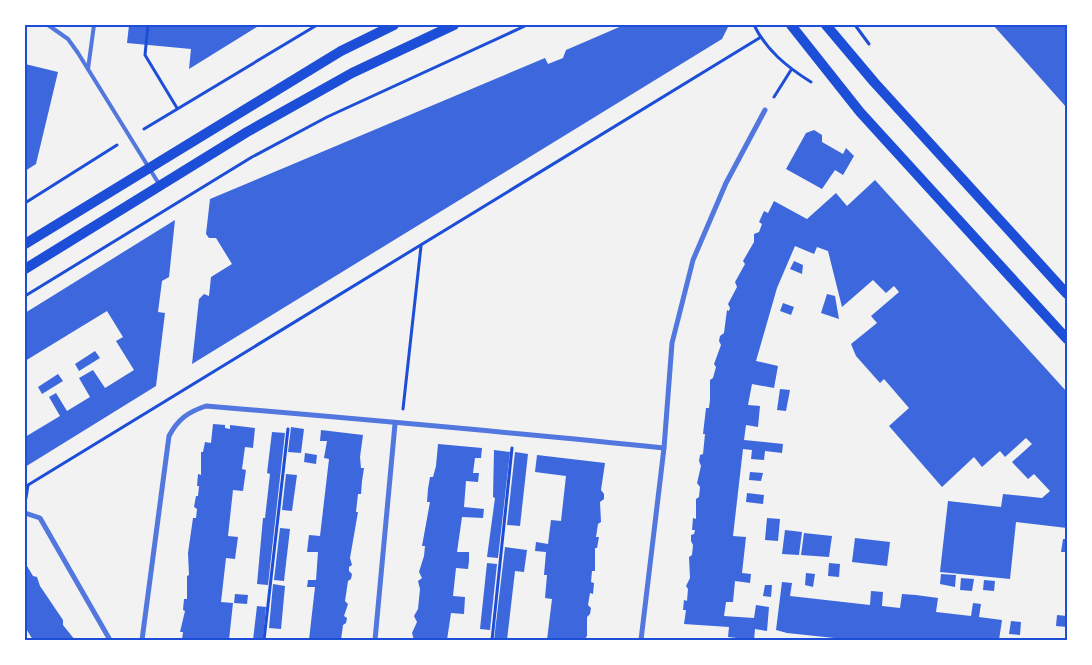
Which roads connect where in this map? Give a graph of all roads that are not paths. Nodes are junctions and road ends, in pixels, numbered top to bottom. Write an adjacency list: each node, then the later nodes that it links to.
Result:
1 (48, 25): 7 (lane)
2 (94, 25): 7 (lane)
3 (394, 25): 9 (main road)
4 (454, 25): 10 (main road)
5 (791, 25): 14 (main road)
6 (826, 25): 13 (main road)
7 (88, 69): 9 (lane)
8 (766, 110): 16 (street)
9 (149, 167): 10 (lane); 11 (main road)
10 (160, 185): 12 (main road)
11 (25, 244)
12 (25, 269)
13 (1067, 294)
14 (1067, 339)
15 (395, 424): 16 (street); 19 (street); 20 (street)
16 (664, 448): 21 (street)
17 (25, 513): 18 (street)
18 (110, 640)
19 (142, 640)
20 (375, 640)
21 (640, 640)

